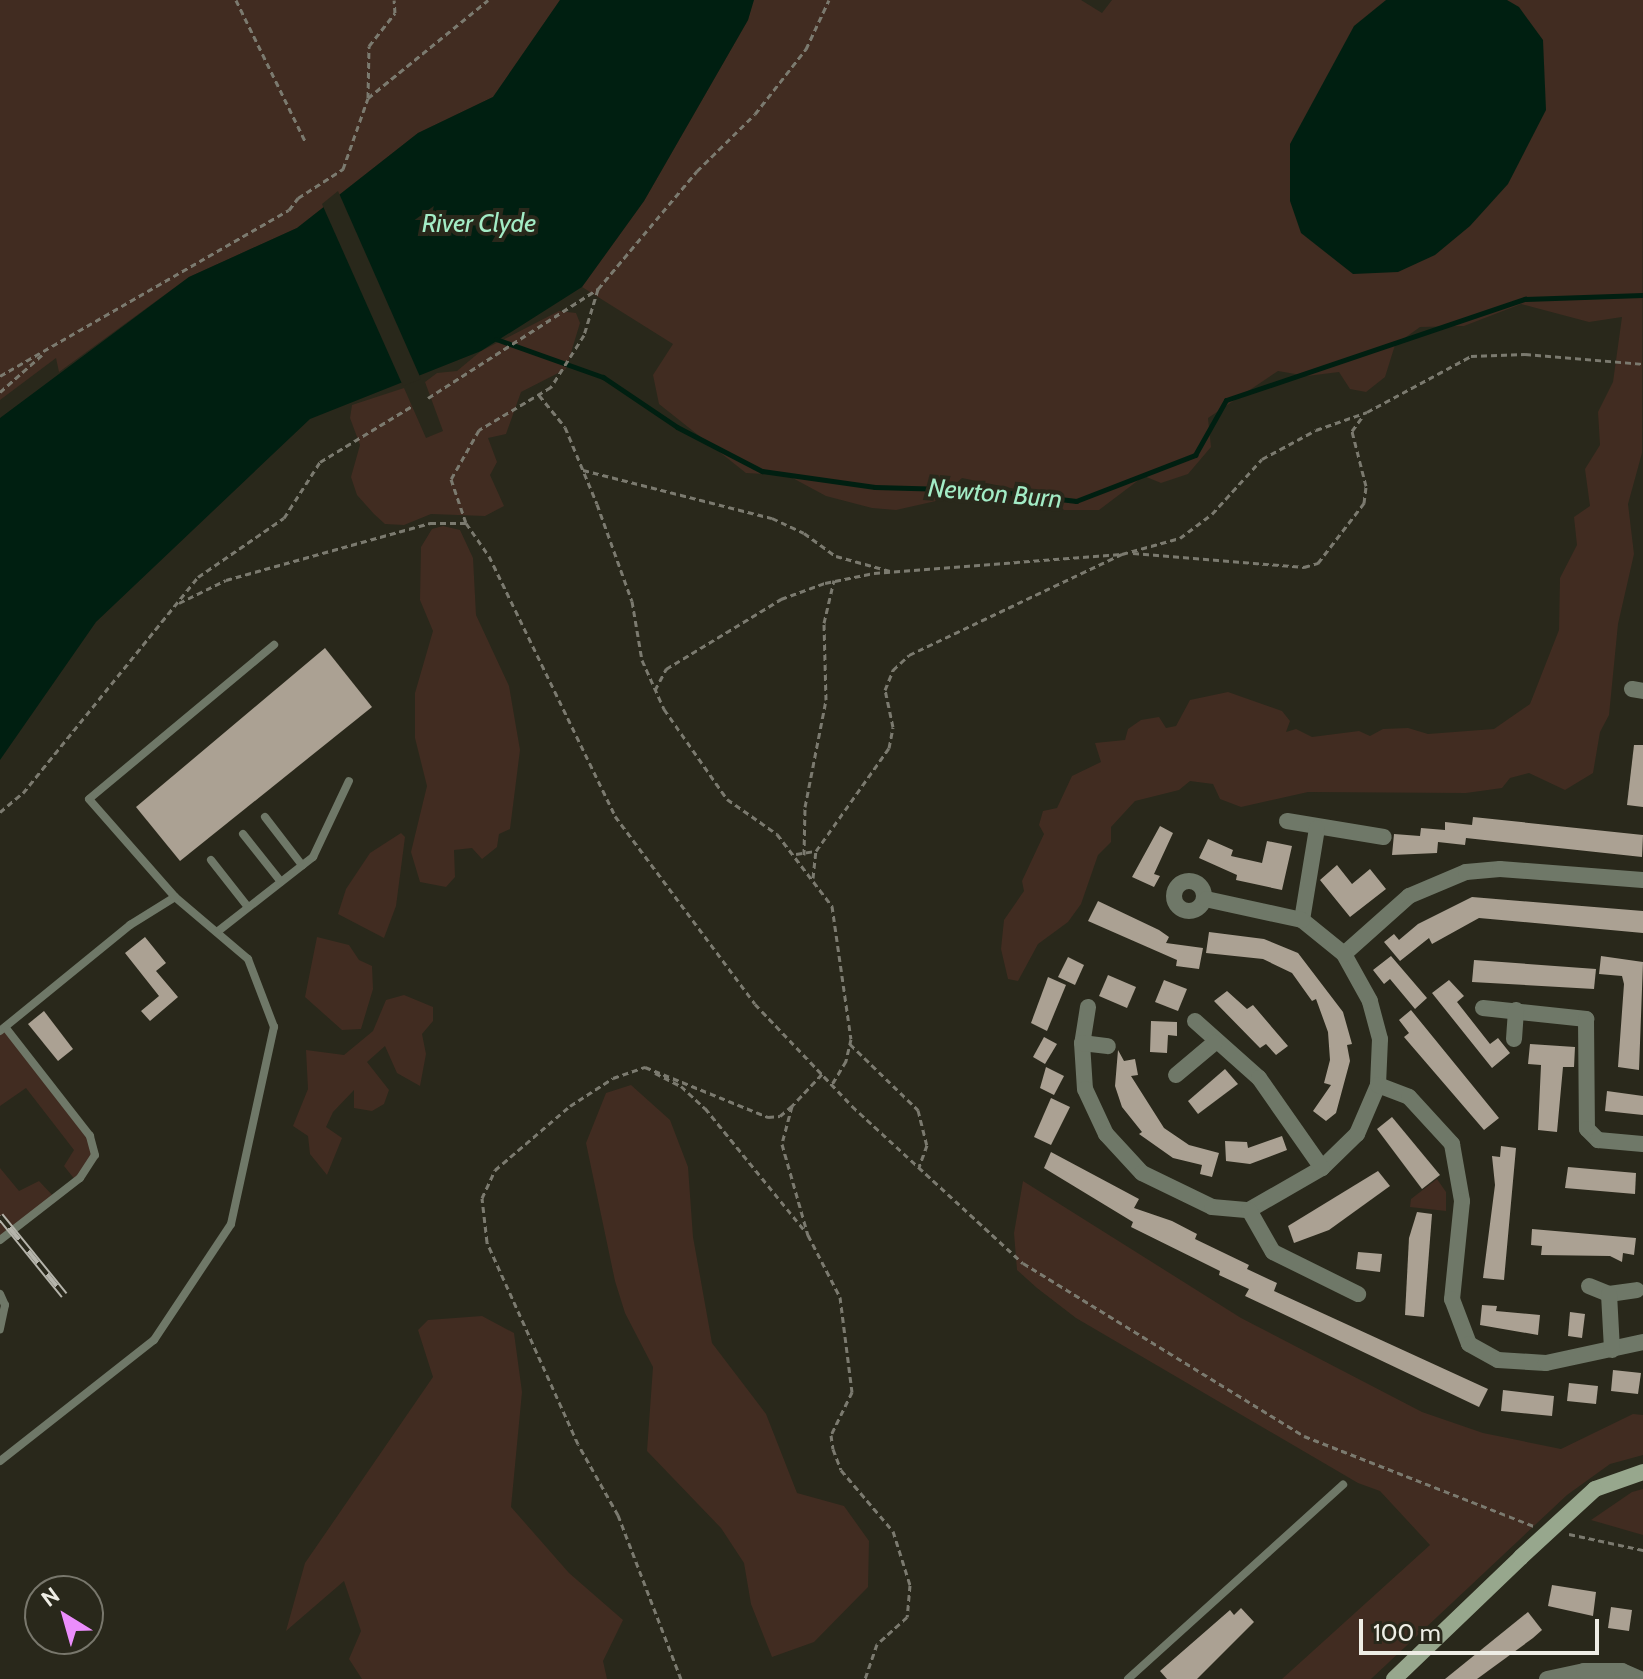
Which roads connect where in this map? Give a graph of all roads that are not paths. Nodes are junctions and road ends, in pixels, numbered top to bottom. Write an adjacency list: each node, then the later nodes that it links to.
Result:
1 (274, 645): 12 (lane)
2 (349, 781): 9 (lane)
3 (265, 817): 9 (lane)
4 (1287, 821): 5 (street)
5 (1317, 828): 7 (street); 15 (street)
6 (243, 834): 11 (lane)
7 (1384, 837)
8 (211, 860): 14 (lane)
9 (302, 865): 11 (lane)
10 (1643, 880): 17 (street)
11 (281, 882): 14 (lane)
12 (175, 897): 16 (lane); 22 (lane)
13 (1206, 899): 15 (street)
14 (248, 907): 16 (lane)
15 (1302, 920): 17 (street)
16 (217, 932): 41 (lane)
17 (1344, 954): 28 (street)
18 (1088, 1007): 24 (street)
19 (1483, 1008): 20 (street)
20 (1516, 1010): 23 (street); 29 (street)
21 (1195, 1021): 25 (street)
22 (3, 1029): 32 (lane)
23 (1514, 1039)
24 (1082, 1043): 26 (street); 31 (street)
25 (1214, 1043): 27 (street); 30 (street)
26 (1108, 1046)
27 (1176, 1075)
28 (1378, 1085): 30 (street); 40 (street)
29 (1643, 1144)
30 (1322, 1168): 31 (street)
31 (1249, 1210): 36 (street)
32 (0, 1240)
33 (1589, 1286): 37 (street)
34 (1637, 1290): 37 (street)
35 (0, 1294): 38 (lane)
36 (1358, 1294)
37 (1609, 1294): 40 (street)
38 (0, 1329)
39 (1643, 1342): 40 (street)
40 (1612, 1350)
41 (0, 1461)
42 (1643, 1472): 47 (street, bridge)
43 (1343, 1485): 44 (lane)
44 (1136, 1671): 45 (lane); 46 (lane)
45 (1128, 1679)
46 (1144, 1679)
47 (1394, 1679)
48 (1547, 1679): 49 (street)
49 (1640, 1679)

